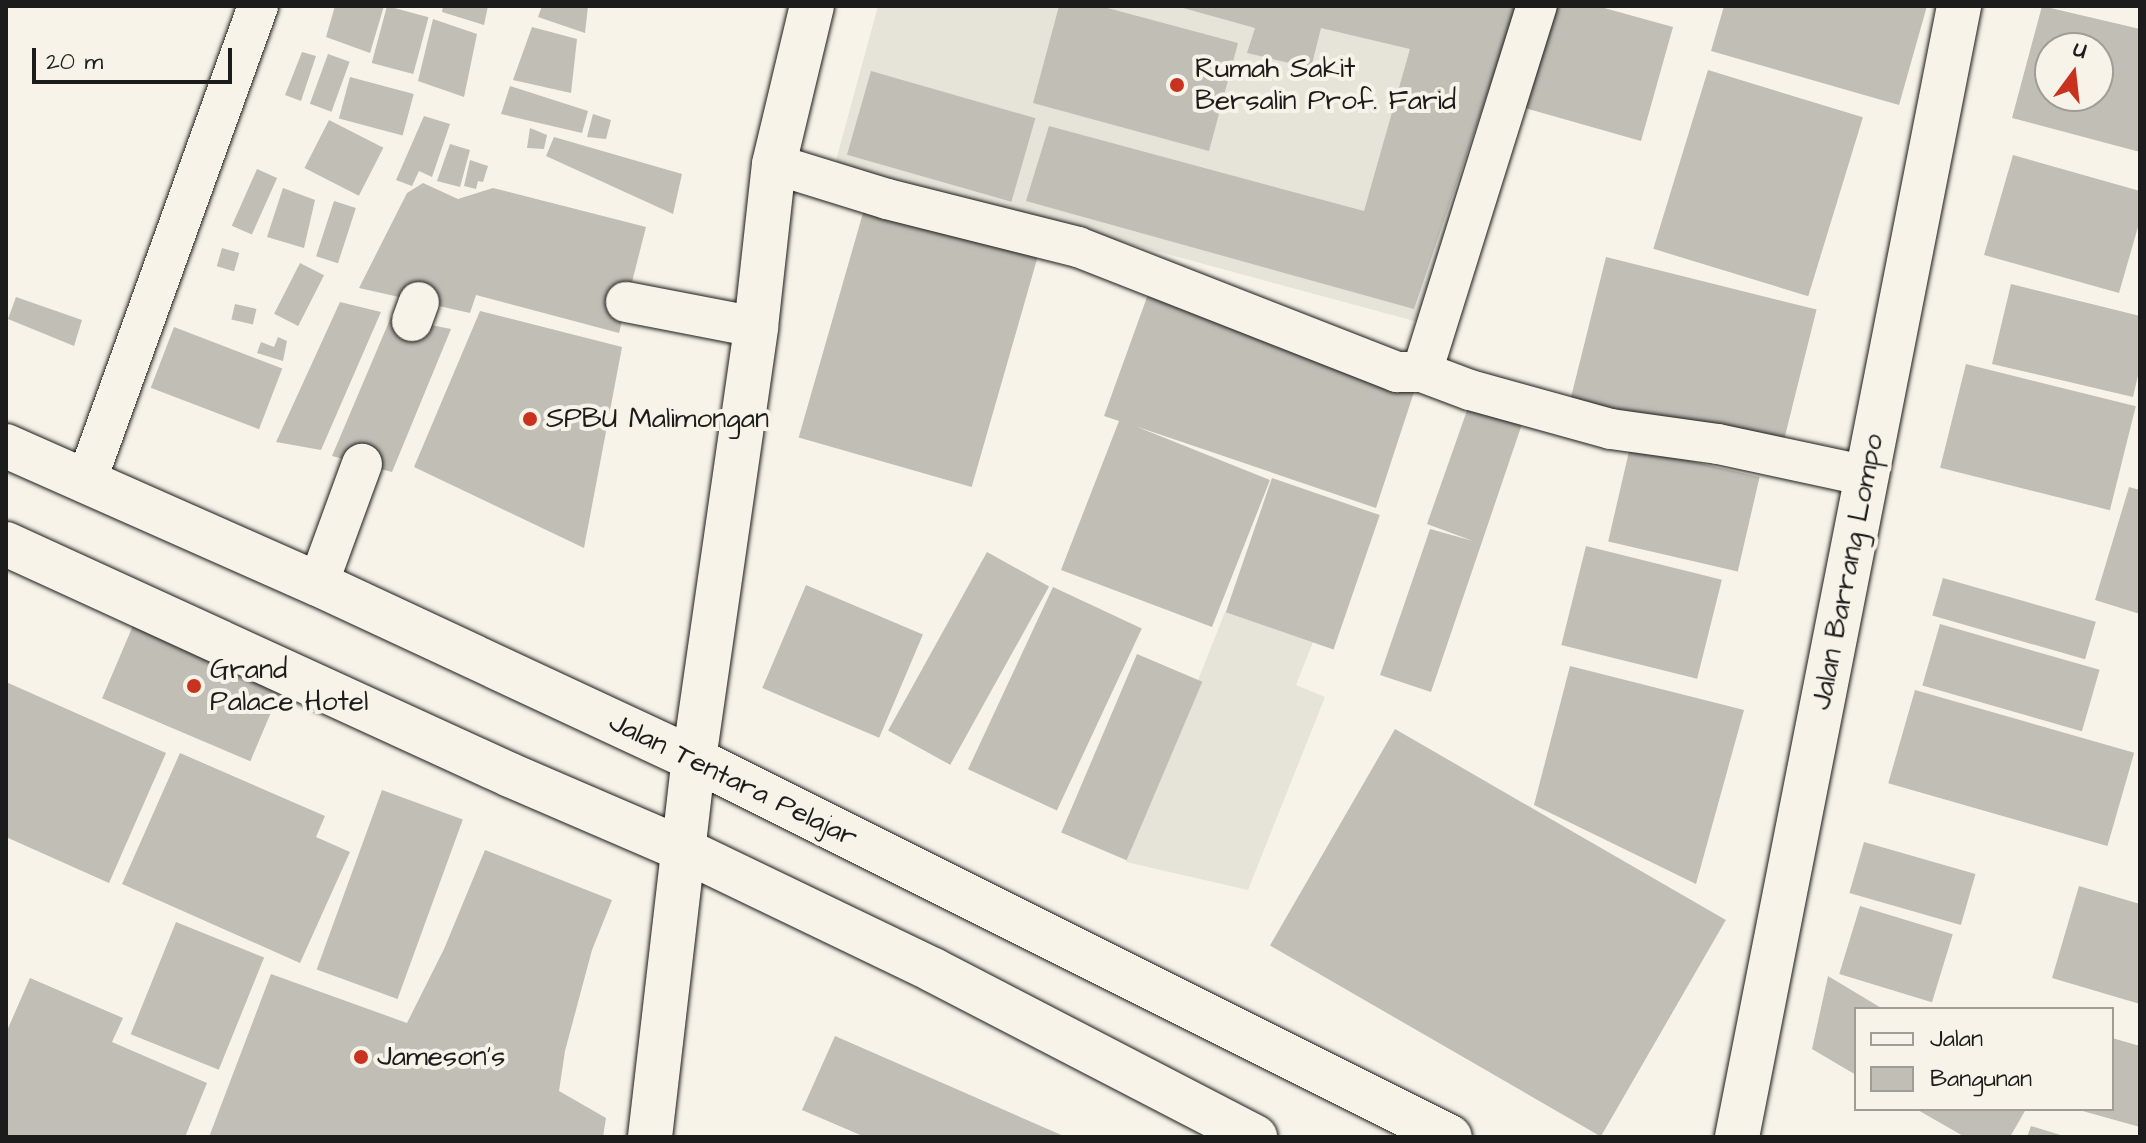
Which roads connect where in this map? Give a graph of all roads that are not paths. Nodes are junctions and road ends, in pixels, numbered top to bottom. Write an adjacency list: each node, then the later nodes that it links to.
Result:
1 (258, 6): 12 (lane)
2 (812, 6): 5 (main road)
3 (1537, 6): 8 (lane)
4 (1959, 6): 11 (main road, Jalan Barrang Lompo)
5 (774, 164): 7 (main road); 8 (lane)
6 (626, 302): 7 (lane)
7 (756, 327): 15 (main road)
8 (1422, 372): 11 (lane)
9 (6, 446): 12 (main road, Jalan Tentara Pelajar)
10 (362, 464): 14 (lane)
11 (1867, 476): 20 (main road, Jalan Barrang Lompo)
12 (86, 482): 14 (main road, Jalan Tentara Pelajar)
13 (6, 544): 16 (main road)
14 (318, 584): 15 (main road, Jalan Tentara Pelajar)
15 (694, 759): 16 (main road); 19 (main road, Jalan Tentara Pelajar)
16 (684, 850): 17 (main road); 18 (main road)
17 (650, 1137)
18 (1255, 1137)
19 (1450, 1137)
20 (1737, 1137)

